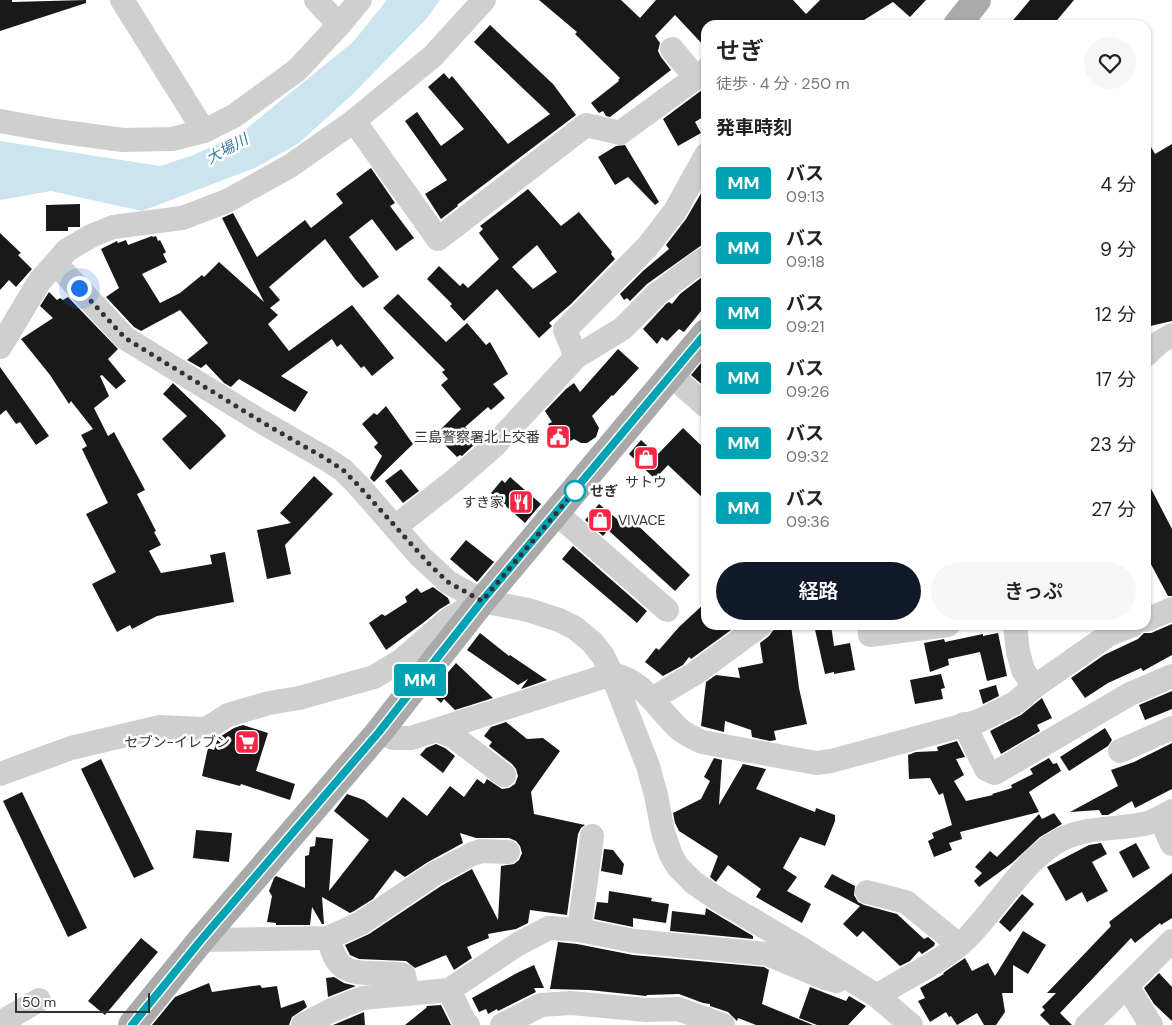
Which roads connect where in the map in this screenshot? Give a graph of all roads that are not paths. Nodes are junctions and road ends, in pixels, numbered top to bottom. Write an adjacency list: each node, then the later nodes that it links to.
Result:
1 (122, 0): 12 (street)
2 (316, 0): 7 (street)
3 (360, 0): 7 (street)
4 (484, 0): 11 (street)
5 (977, 0): 6 (main road)
6 (961, 20)
7 (339, 25): 12 (street)
8 (672, 49): 9 (street)
9 (701, 74): 11 (street)
10 (1, 119): 12 (street)
11 (354, 120): 15 (street)
12 (204, 131)
13 (701, 164): 20 (street)
14 (701, 262): 20 (street)
15 (56, 264): 18 (street); 24 (street)
16 (1172, 335): 19 (street)
17 (701, 339): 21 (main road)
18 (0, 347)
19 (1151, 350)
20 (576, 358): 24 (street)
21 (671, 375): 22 (street); 23 (main road)
22 (701, 402)
23 (556, 514): 25 (main road); 27 (street)
24 (395, 527): 25 (street)
25 (482, 601): 34 (street); 41 (main road); 43 (street)
26 (1172, 609): 28 (street)
27 (667, 610)
28 (1151, 618)
29 (754, 630): 37 (street)
30 (870, 630): 31 (street)
31 (906, 630)
32 (1016, 630): 36 (street)
33 (1120, 630): 36 (street)
34 (612, 674): 37 (street); 40 (street); 55 (street)
35 (1172, 676): 38 (street)
36 (1034, 687): 38 (street)
37 (652, 700): 38 (street)
38 (964, 724)
39 (1172, 728): 42 (street)
40 (437, 730): 41 (street); 44 (street)
41 (379, 732): 52 (main road)
42 (1120, 751)
43 (0, 774)
44 (504, 775)
45 (1166, 815): 47 (street); 54 (street)
46 (592, 836): 50 (street)
47 (1172, 844)
48 (508, 852): 51 (street)
49 (867, 892): 54 (street)
50 (579, 930): 55 (street); 57 (street)
51 (328, 938): 52 (street); 58 (street)
52 (201, 940): 62 (main road)
53 (1172, 941): 56 (street)
54 (959, 945): 59 (street)
55 (853, 982): 59 (street)
56 (1127, 986): 68 (street); 69 (street)
57 (449, 990): 58 (street); 64 (street)
58 (408, 993): 63 (street)
59 (878, 996): 67 (street)
60 (39, 1000): 61 (street)
61 (0, 1023)
62 (132, 1025)
63 (304, 1025)
64 (468, 1025)
65 (502, 1025): 66 (street)
66 (722, 1025)
67 (911, 1025)
68 (1087, 1025)
69 (1151, 1025)

